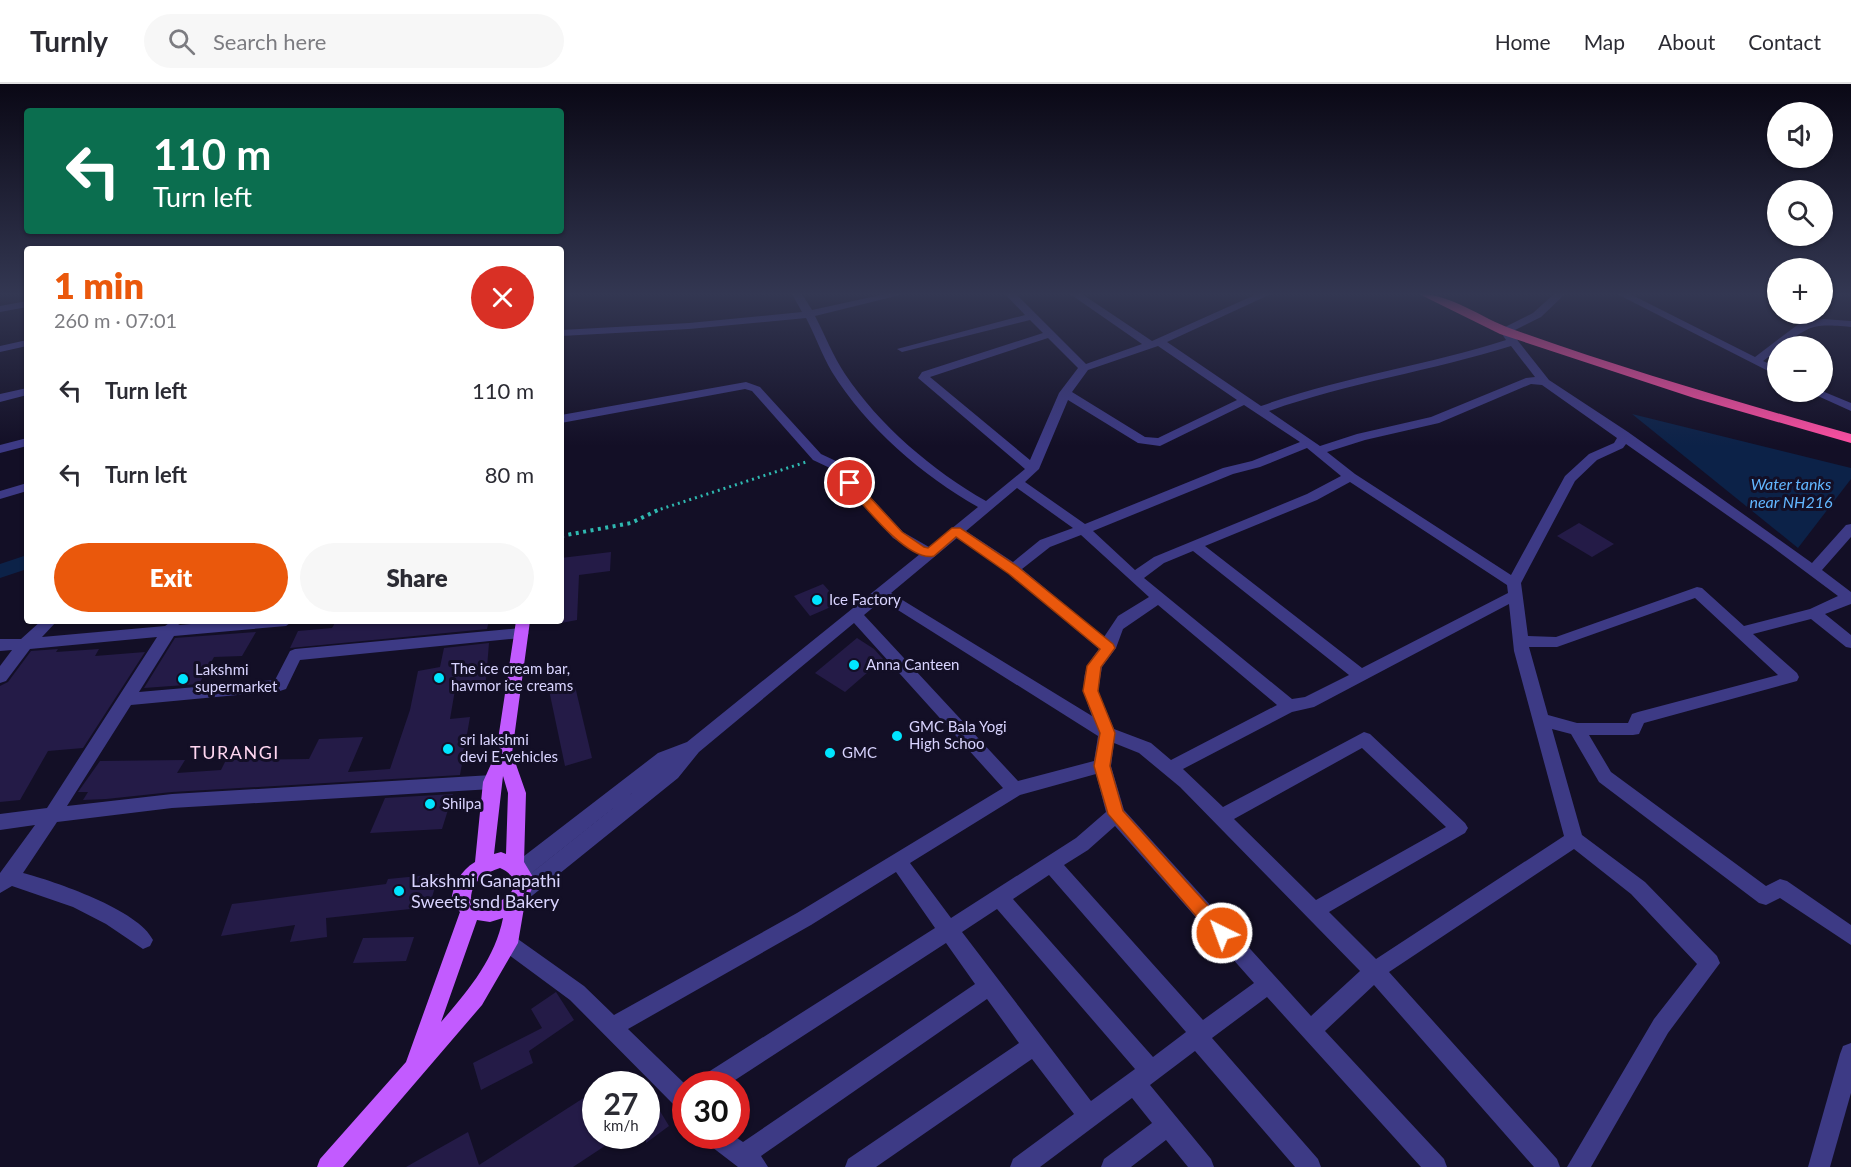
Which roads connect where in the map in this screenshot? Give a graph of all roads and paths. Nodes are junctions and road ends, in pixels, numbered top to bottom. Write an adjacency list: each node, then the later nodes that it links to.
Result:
1 (20, 345): 13 (street)
2 (825, 345): 38 (street)
3 (920, 345): 14 (street)
4 (1017, 345): 33 (street)
5 (1061, 345): 16 (street)
6 (1153, 345): 16 (street)
7 (1156, 345): 22 (street)
8 (1490, 345): 25 (street)
9 (1516, 345): 18 (street)
10 (1537, 345): 28 (highway)
11 (1721, 345): 15 (street)
12 (1779, 345): 15 (street)
13 (0, 349)
14 (902, 349)
15 (1755, 362): 17 (street)
16 (1084, 368): 20 (street)
17 (1767, 368)
18 (1545, 382): 27 (street); 30 (street)
19 (24, 392): 21 (street)
20 (1065, 393): 22 (street); 33 (street)
21 (0, 398)
22 (1245, 400): 25 (street)
23 (1833, 400): 24 (street)
24 (1851, 407)
25 (1260, 410): 30 (street)
26 (564, 418): 32 (street)
27 (1624, 435): 46 (street); 48 (street)
28 (1848, 435)
29 (24, 443): 31 (street)
30 (1314, 447): 34 (street); 40 (street)
31 (0, 449)
32 (817, 457): 42 (path); 44 (street)
33 (1034, 469): 35 (street)
34 (1350, 477): 43 (street); 48 (street)
35 (1017, 482): 38 (street); 40 (street)
36 (24, 488): 37 (street)
37 (0, 495)
38 (987, 507): 41 (street)
39 (1851, 528): 46 (street)
40 (1084, 530): 45 (street); 47 (street)
41 (956, 531): 44 (street); 45 (street)
42 (564, 536)
43 (1194, 545): 47 (street); 64 (street)
44 (929, 553): 49 (street)
45 (1014, 570): 63 (street)
46 (1813, 571): 51 (street)
47 (1134, 578): 50 (street)
48 (1515, 589): 59 (street); 64 (street)
49 (880, 592): 53 (street); 70 (street)
50 (1158, 597): 63 (street); 67 (street)
51 (1850, 598): 52 (street)
52 (1814, 613): 58 (street); 60 (street)
53 (856, 616): 71 (street); 76 (street)
54 (47, 624): 61 (street)
55 (218, 624): 56 (street)
56 (173, 626): 61 (street); 66 (street)
57 (522, 627): 66 (street); 72 (main road)
58 (1741, 632): 59 (street); 69 (street)
59 (1521, 641): 68 (street)
60 (1851, 643)
61 (25, 644): 62 (street); 65 (street)
62 (0, 645)
63 (1108, 648): 70 (street)
64 (1360, 675): 67 (street)
65 (0, 677)
66 (127, 699): 78 (street)
67 (1289, 706): 74 (street)
68 (1540, 719): 69 (street); 81 (street)
69 (1577, 729): 92 (street)
70 (1107, 733): 73 (street); 74 (street)
71 (693, 747): 85 (street); 87 (street)
72 (504, 753): 75 (main road); 85 (main road)
73 (1102, 766): 76 (street); 77 (street)
74 (1170, 768): 79 (street)
75 (492, 782): 78 (street); 83 (main road)
76 (1015, 789): 82 (street)
77 (1116, 814): 84 (street); 96 (street)
78 (52, 815): 80 (street); 86 (street)
79 (1221, 817): 89 (street); 89 (street)
80 (0, 822)
81 (1574, 839): 95 (street); 119 (street)
82 (898, 861): 91 (street); 98 (street)
83 (484, 864): 85 (main road); 90 (main road)
84 (1051, 864): 88 (street); 100 (street)
85 (518, 866): 87 (main road)
86 (5, 881): 93 (street)
87 (518, 896): 90 (main road); 94 (main road)
88 (999, 897): 91 (street); 105 (street)
89 (1314, 911): 95 (street)
90 (470, 912): 104 (main road)
91 (947, 931): 97 (street); 103 (street)
92 (1851, 936)
93 (143, 940)
94 (508, 942): 98 (street); 104 (main road)
95 (1374, 971): 99 (street); 118 (street)
96 (1268, 984): 99 (street); 100 (street)
97 (989, 986): 101 (street); 110 (street)
98 (612, 1027): 106 (street)
99 (1310, 1031): 117 (street)
100 (1199, 1035): 105 (street); 116 (street)
101 (1034, 1045): 107 (street); 112 (street)
102 (1851, 1054): 120 (street)
103 (730, 1071)
104 (411, 1072): 111 (main road)
105 (1142, 1077): 107 (street); 108 (street)
106 (672, 1087)
107 (1089, 1116): 113 (street)
108 (1168, 1125): 114 (street); 115 (street)
109 (732, 1149): 110 (street)
110 (749, 1162)
111 (328, 1167)
112 (856, 1167)
113 (1021, 1167)
114 (1112, 1167)
115 (1203, 1167)
116 (1310, 1167)
117 (1436, 1167)
118 (1549, 1167)
119 (1578, 1167)
120 (1819, 1167)

